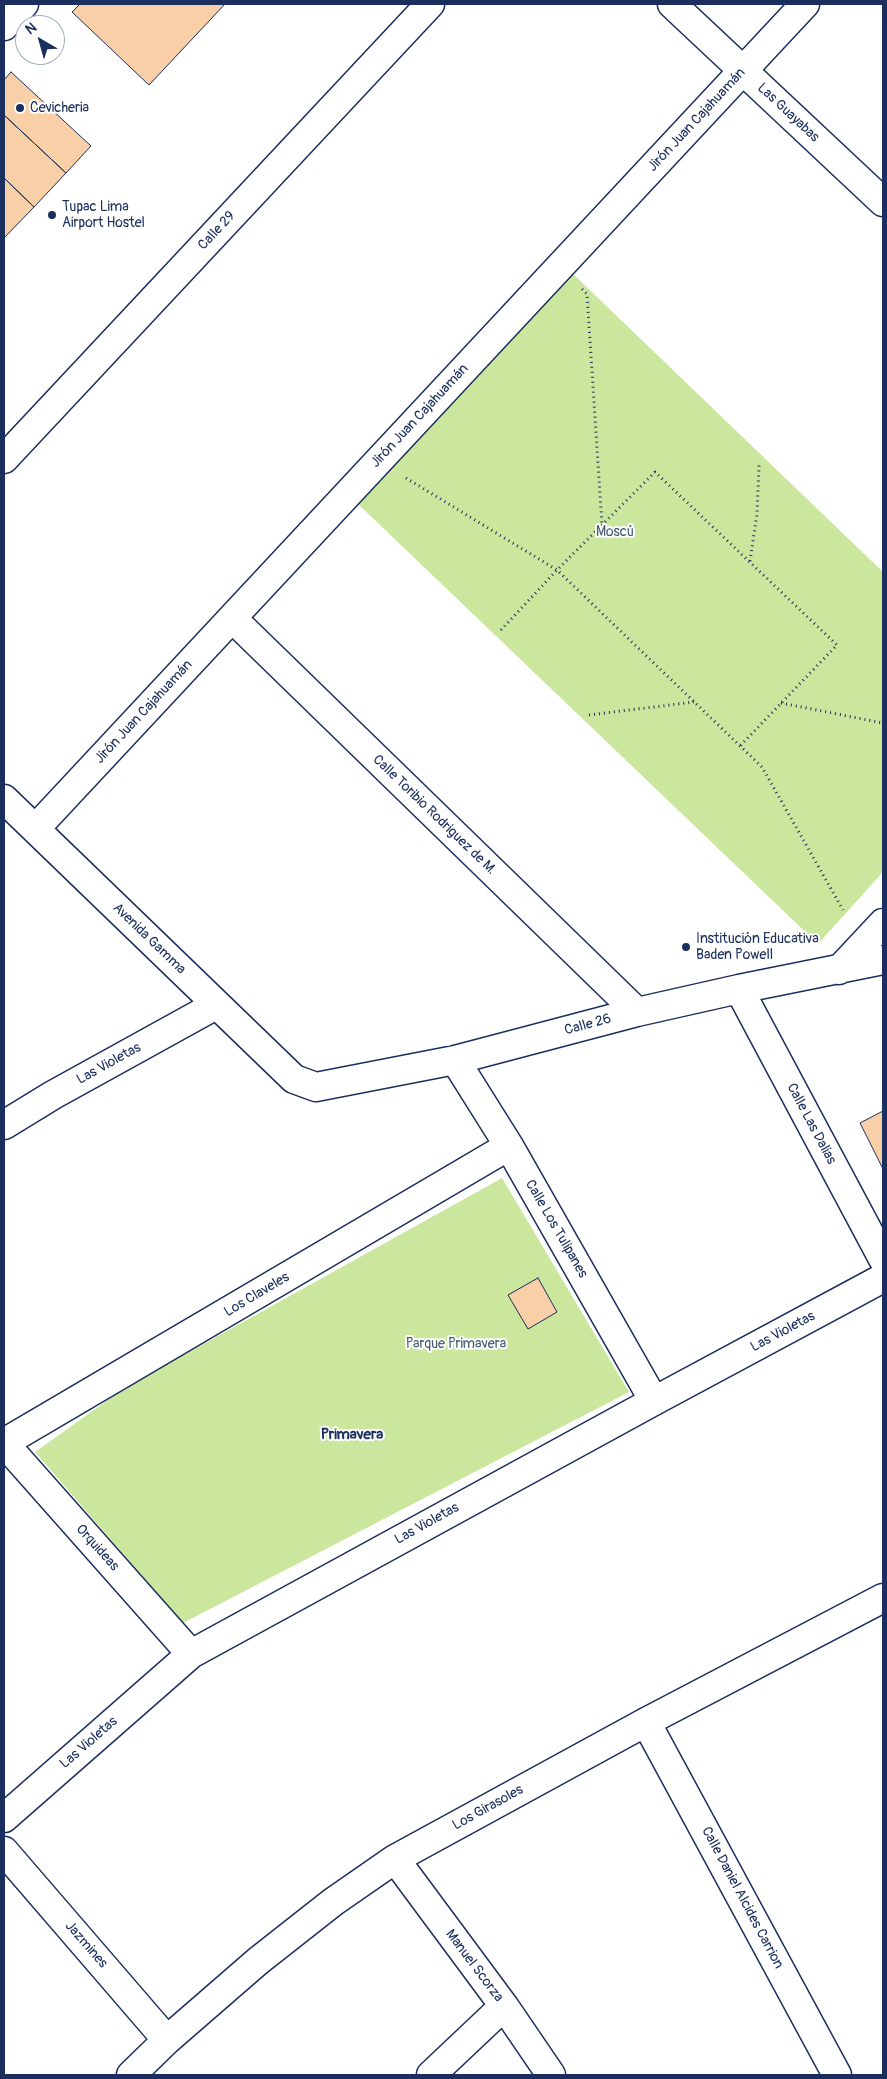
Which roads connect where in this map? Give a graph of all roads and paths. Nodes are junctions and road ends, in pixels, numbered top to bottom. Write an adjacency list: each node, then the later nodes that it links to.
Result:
1 (24, 4): 5 (street)
2 (430, 4): 9 (street, Calle 29)
3 (672, 4): 6 (street, Las Guayabas)
4 (806, 4): 6 (street, Jirón Juan Cajahuamán)
5 (4, 26)
6 (743, 71): 7 (street, Las Guayabas); 10 (street, Jirón Juan Cajahuamán)
7 (883, 202)
8 (576, 284): 12 (path)
9 (4, 459)
10 (378, 461): 14 (path); 15 (street, Jirón Juan Cajahuamán)
11 (759, 465): 13 (path)
12 (602, 525): 13 (path); 14 (path)
13 (750, 562): 18 (path)
14 (557, 570): 16 (path); 17 (path)
15 (232, 618): 23 (street, Jirón Juan Cajahuamán); 30 (street, Calle Toribio Rodriguez de M.)
16 (501, 630)
17 (694, 702): 19 (path); 21 (path)
18 (780, 703): 20 (path); 21 (path)
19 (589, 714)
20 (883, 723)
21 (740, 746): 24 (path)
22 (4, 799): 23 (street, Avenida Gamma)
23 (36, 828): 29 (street, Avenida Gamma)
24 (844, 910)
25 (883, 923): 27 (street)
26 (883, 960): 27 (street, Calle 26)
27 (839, 970): 28 (street, Calle 26)
28 (739, 989): 30 (street, Calle 26); 35 (street, Calle Las Dalias)
29 (216, 1005): 32 (street, Avenida Gamma); 33 (street, Las Violetas)
30 (637, 1012): 31 (street, Calle 26)
31 (455, 1060): 32 (street, Calle 26); 34 (street, Calle Los Tulipanes)
32 (294, 1079)
33 (4, 1125)
34 (509, 1146): 37 (street, Calle Los Tulipanes); 38 (street, Los Claveles)
35 (881, 1250)
36 (883, 1278): 37 (street, Las Violetas)
37 (654, 1401): 40 (street, Las Violetas)
38 (4, 1443): 40 (street, Orquideas)
39 (883, 1598): 41 (street, Los Girasoles)
40 (191, 1654): 42 (street, Las Violetas)
41 (646, 1722): 44 (street, Los Girasoles); 50 (street, Calle Daniel Alcides Carrion)
42 (4, 1818)
43 (4, 1851): 46 (street, Jazmines)
44 (395, 1858): 45 (street, Manuel Scorza); 46 (street, Los Girasoles)
45 (504, 2006): 48 (street); 49 (street, Manuel Scorza)
46 (168, 2040): 47 (street, Los Girasoles)
47 (132, 2075)
48 (431, 2075)
49 (551, 2075)
50 (837, 2075)

